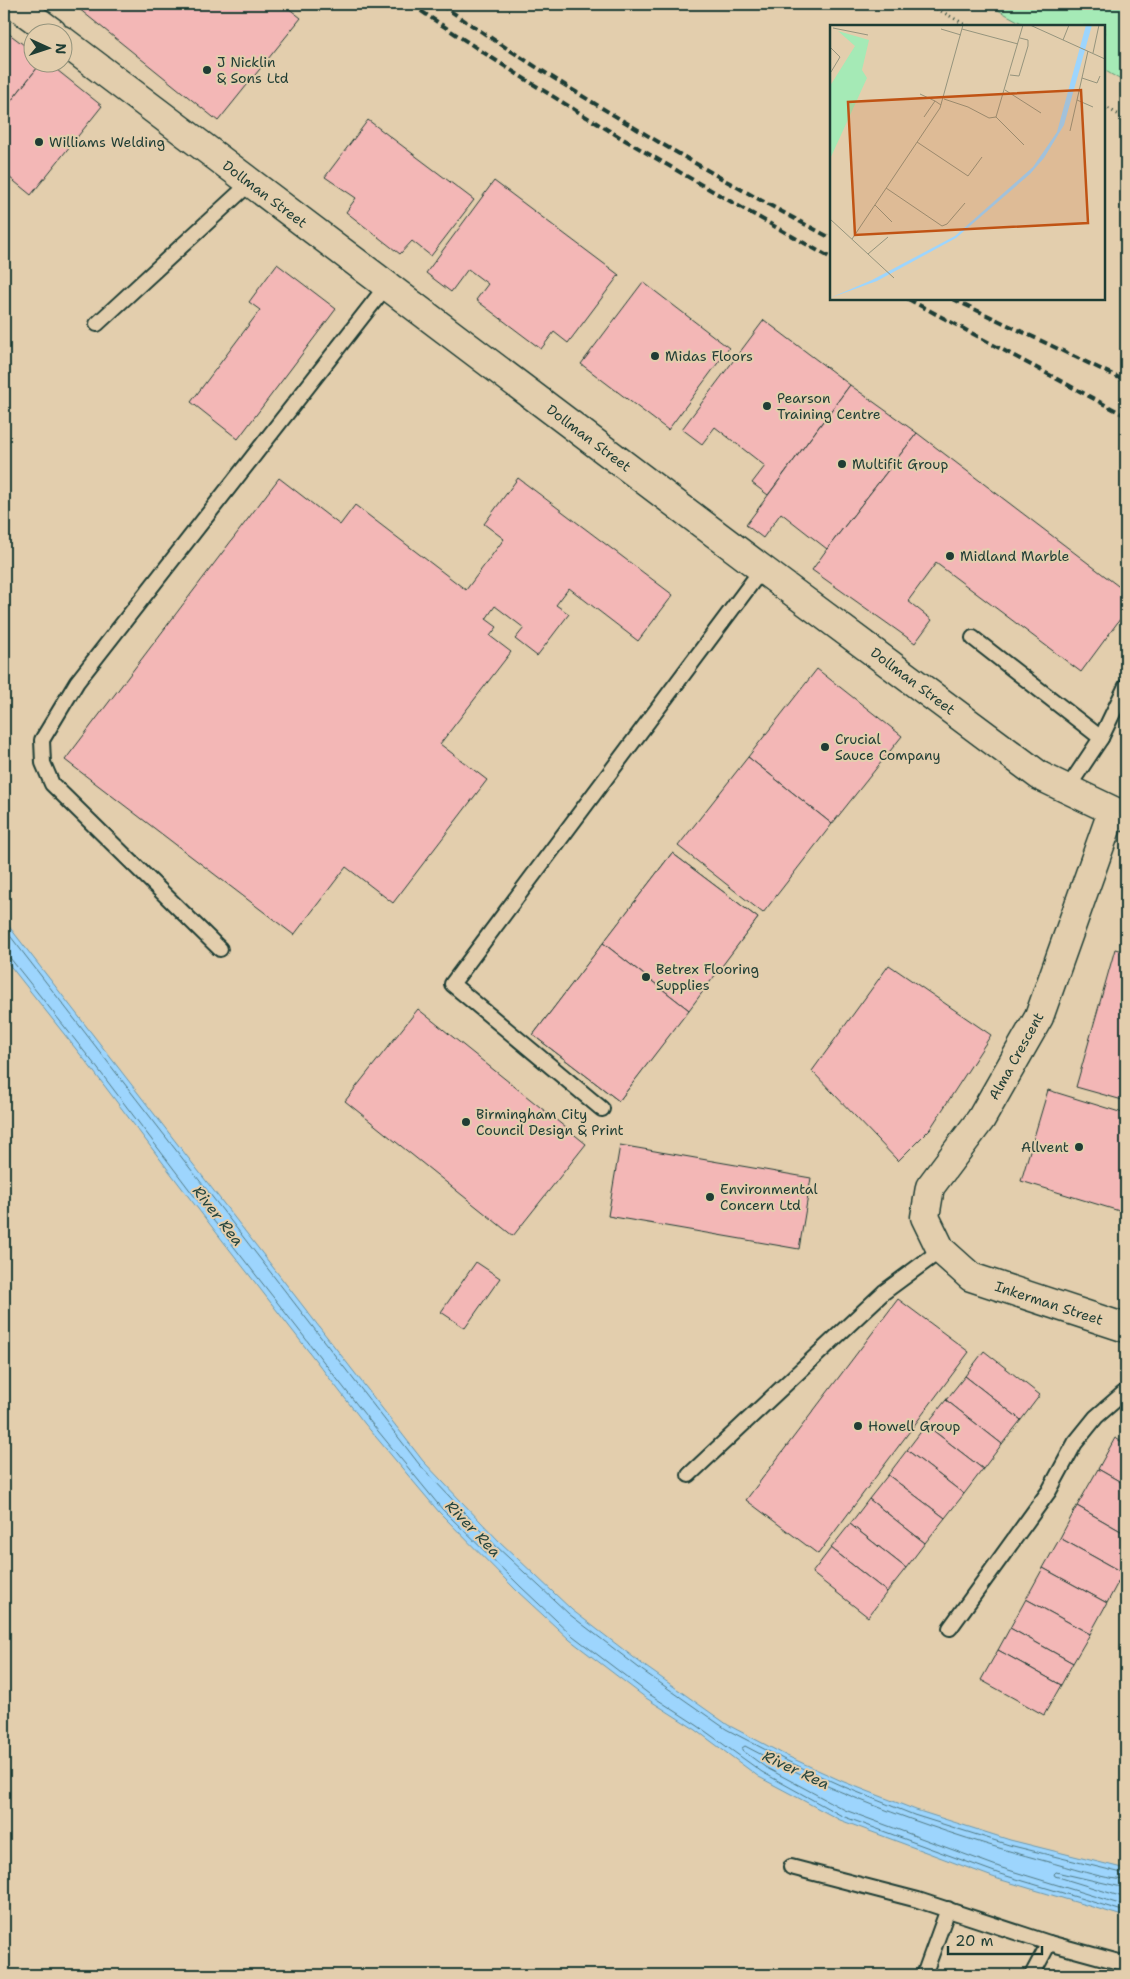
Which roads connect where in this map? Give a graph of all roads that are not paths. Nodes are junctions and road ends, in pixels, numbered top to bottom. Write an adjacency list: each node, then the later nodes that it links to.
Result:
1 (14, 4): 2 (street)
2 (38, 22)
3 (72, 48): 4 (street, Dollman Street)
4 (250, 182): 5 (street, Dollman Street); 6 (lane)
5 (386, 285): 7 (street, Dollman Street); 13 (lane)
6 (97, 324)
7 (762, 569): 11 (street, Dollman Street); 14 (lane)
8 (973, 638): 10 (lane)
9 (1126, 686): 10 (lane)
10 (1101, 738): 11 (lane)
11 (1067, 789): 12 (street, Dollman Street)
12 (1119, 814): 15 (street, Alma Crescent)
13 (220, 949)
14 (602, 1109)
15 (941, 1250): 16 (street, Alma Crescent); 19 (lane)
16 (971, 1277): 17 (street, Inkerman Street)
17 (1126, 1328)
18 (1126, 1390): 20 (lane)
19 (689, 1475)
20 (950, 1628)
21 (791, 1866): 22 (lane)
22 (948, 1909): 23 (lane); 25 (lane)
23 (1049, 1943): 24 (lane); 26 (lane)
24 (1126, 1964)
25 (924, 1975)
26 (1032, 1975)

